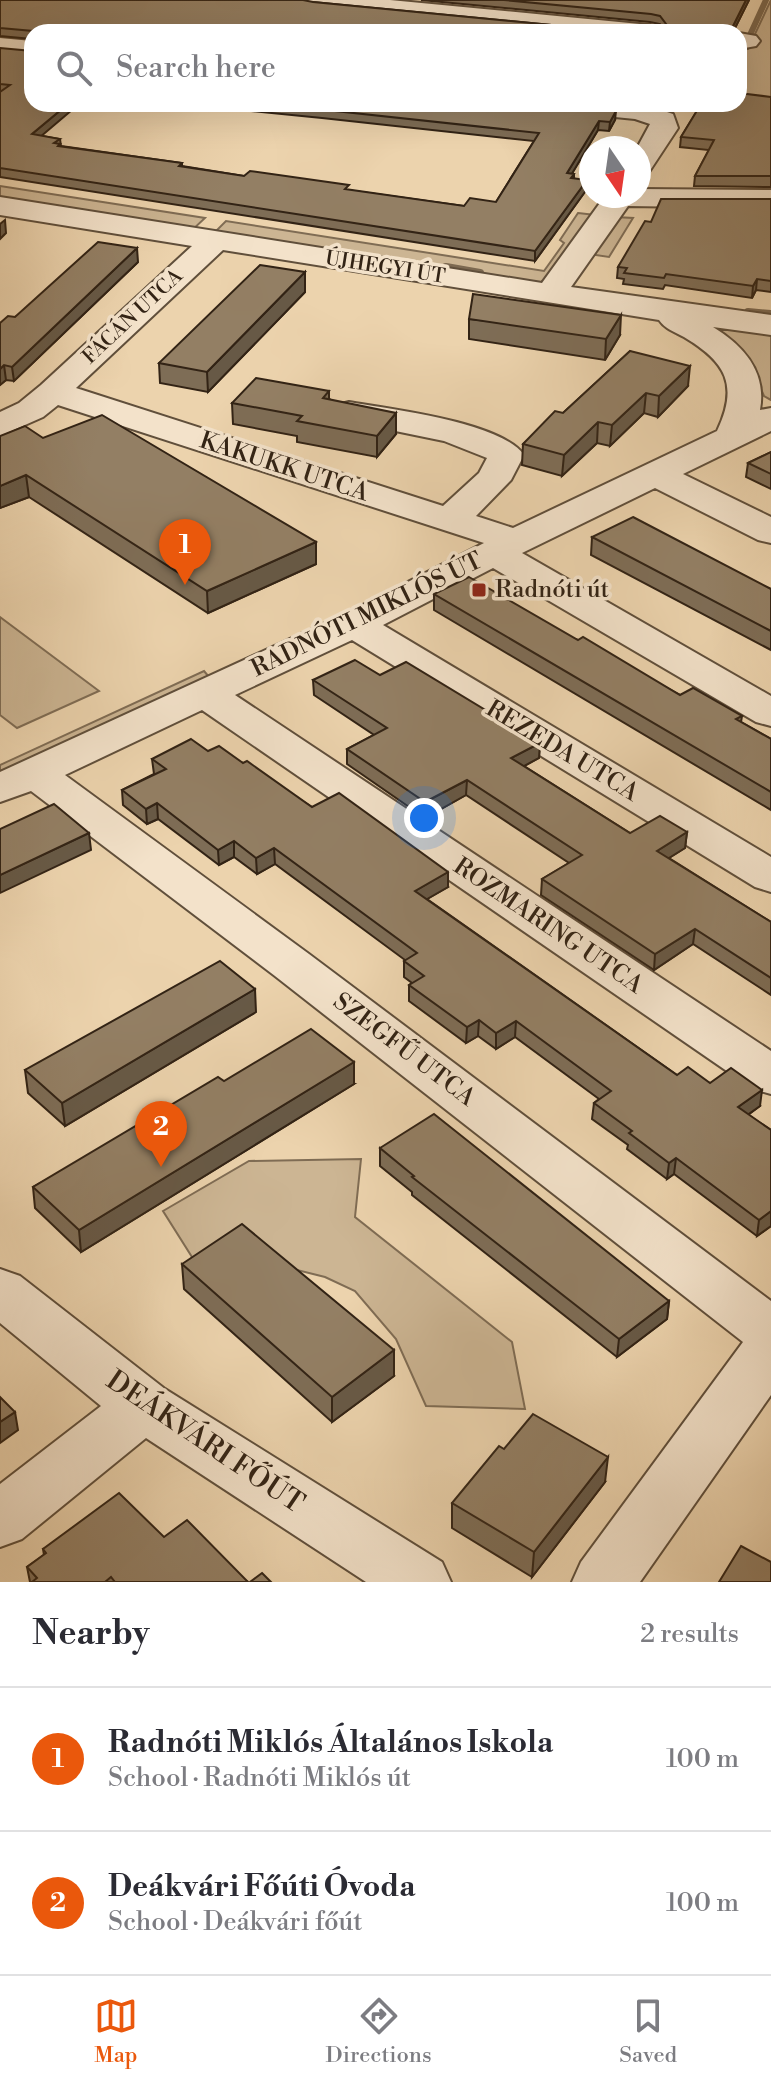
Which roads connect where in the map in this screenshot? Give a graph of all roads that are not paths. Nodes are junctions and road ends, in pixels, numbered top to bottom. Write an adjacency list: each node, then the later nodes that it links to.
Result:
1 (313, 0): 2 (street)
2 (566, 24)
3 (0, 46): 4 (street)
4 (24, 48)
5 (642, 112): 6 (street)
6 (651, 145)
7 (651, 197): 8 (street)
8 (771, 199)
9 (0, 206): 11 (street, ÚJHEGYI ÚT)
10 (611, 208): 12 (street)
11 (214, 242): 12 (street, ÚJHEGYI ÚT); 15 (street, FÁCÁN UTCA)
12 (550, 294): 13 (street, ÚJHEGYI ÚT)
13 (649, 309): 14 (street, ÚJHEGYI ÚT); 19 (street)
14 (771, 325)
15 (53, 392): 18 (street, FÁCÁN UTCA); 21 (street, KAKUKK UTCA)
16 (349, 412): 21 (street)
17 (771, 418): 19 (street, RADNÓTI MIKLÓS ÚT)
18 (0, 426)
19 (732, 436): 20 (street, RADNÓTI MIKLÓS ÚT)
20 (657, 475): 22 (street); 23 (street, RADNÓTI MIKLÓS ÚT)
21 (449, 520): 23 (street, KAKUKK UTCA)
22 (771, 532)
23 (505, 547): 24 (street, RADNÓTI MIKLÓS ÚT); 26 (street, KAKUKK UTCA)
24 (353, 624): 25 (street, RADNÓTI MIKLÓS ÚT); 28 (street, REZEDA UTCA)
25 (206, 694): 27 (street, RADNÓTI MIKLÓS ÚT); 29 (street, ROZMARING UTCA)
26 (771, 713)
27 (17, 781): 31 (street, SZEGFŰ UTCA)
28 (771, 877)
29 (771, 1076)
30 (0, 1291): 33 (street, DEÁKVÁRI FŐÚT)
31 (771, 1332)
32 (771, 1349): 36 (street)
33 (144, 1406): 34 (street); 35 (street, DEÁKVÁRI FŐÚT)
34 (0, 1520)
35 (419, 1582)
36 (604, 1582)

